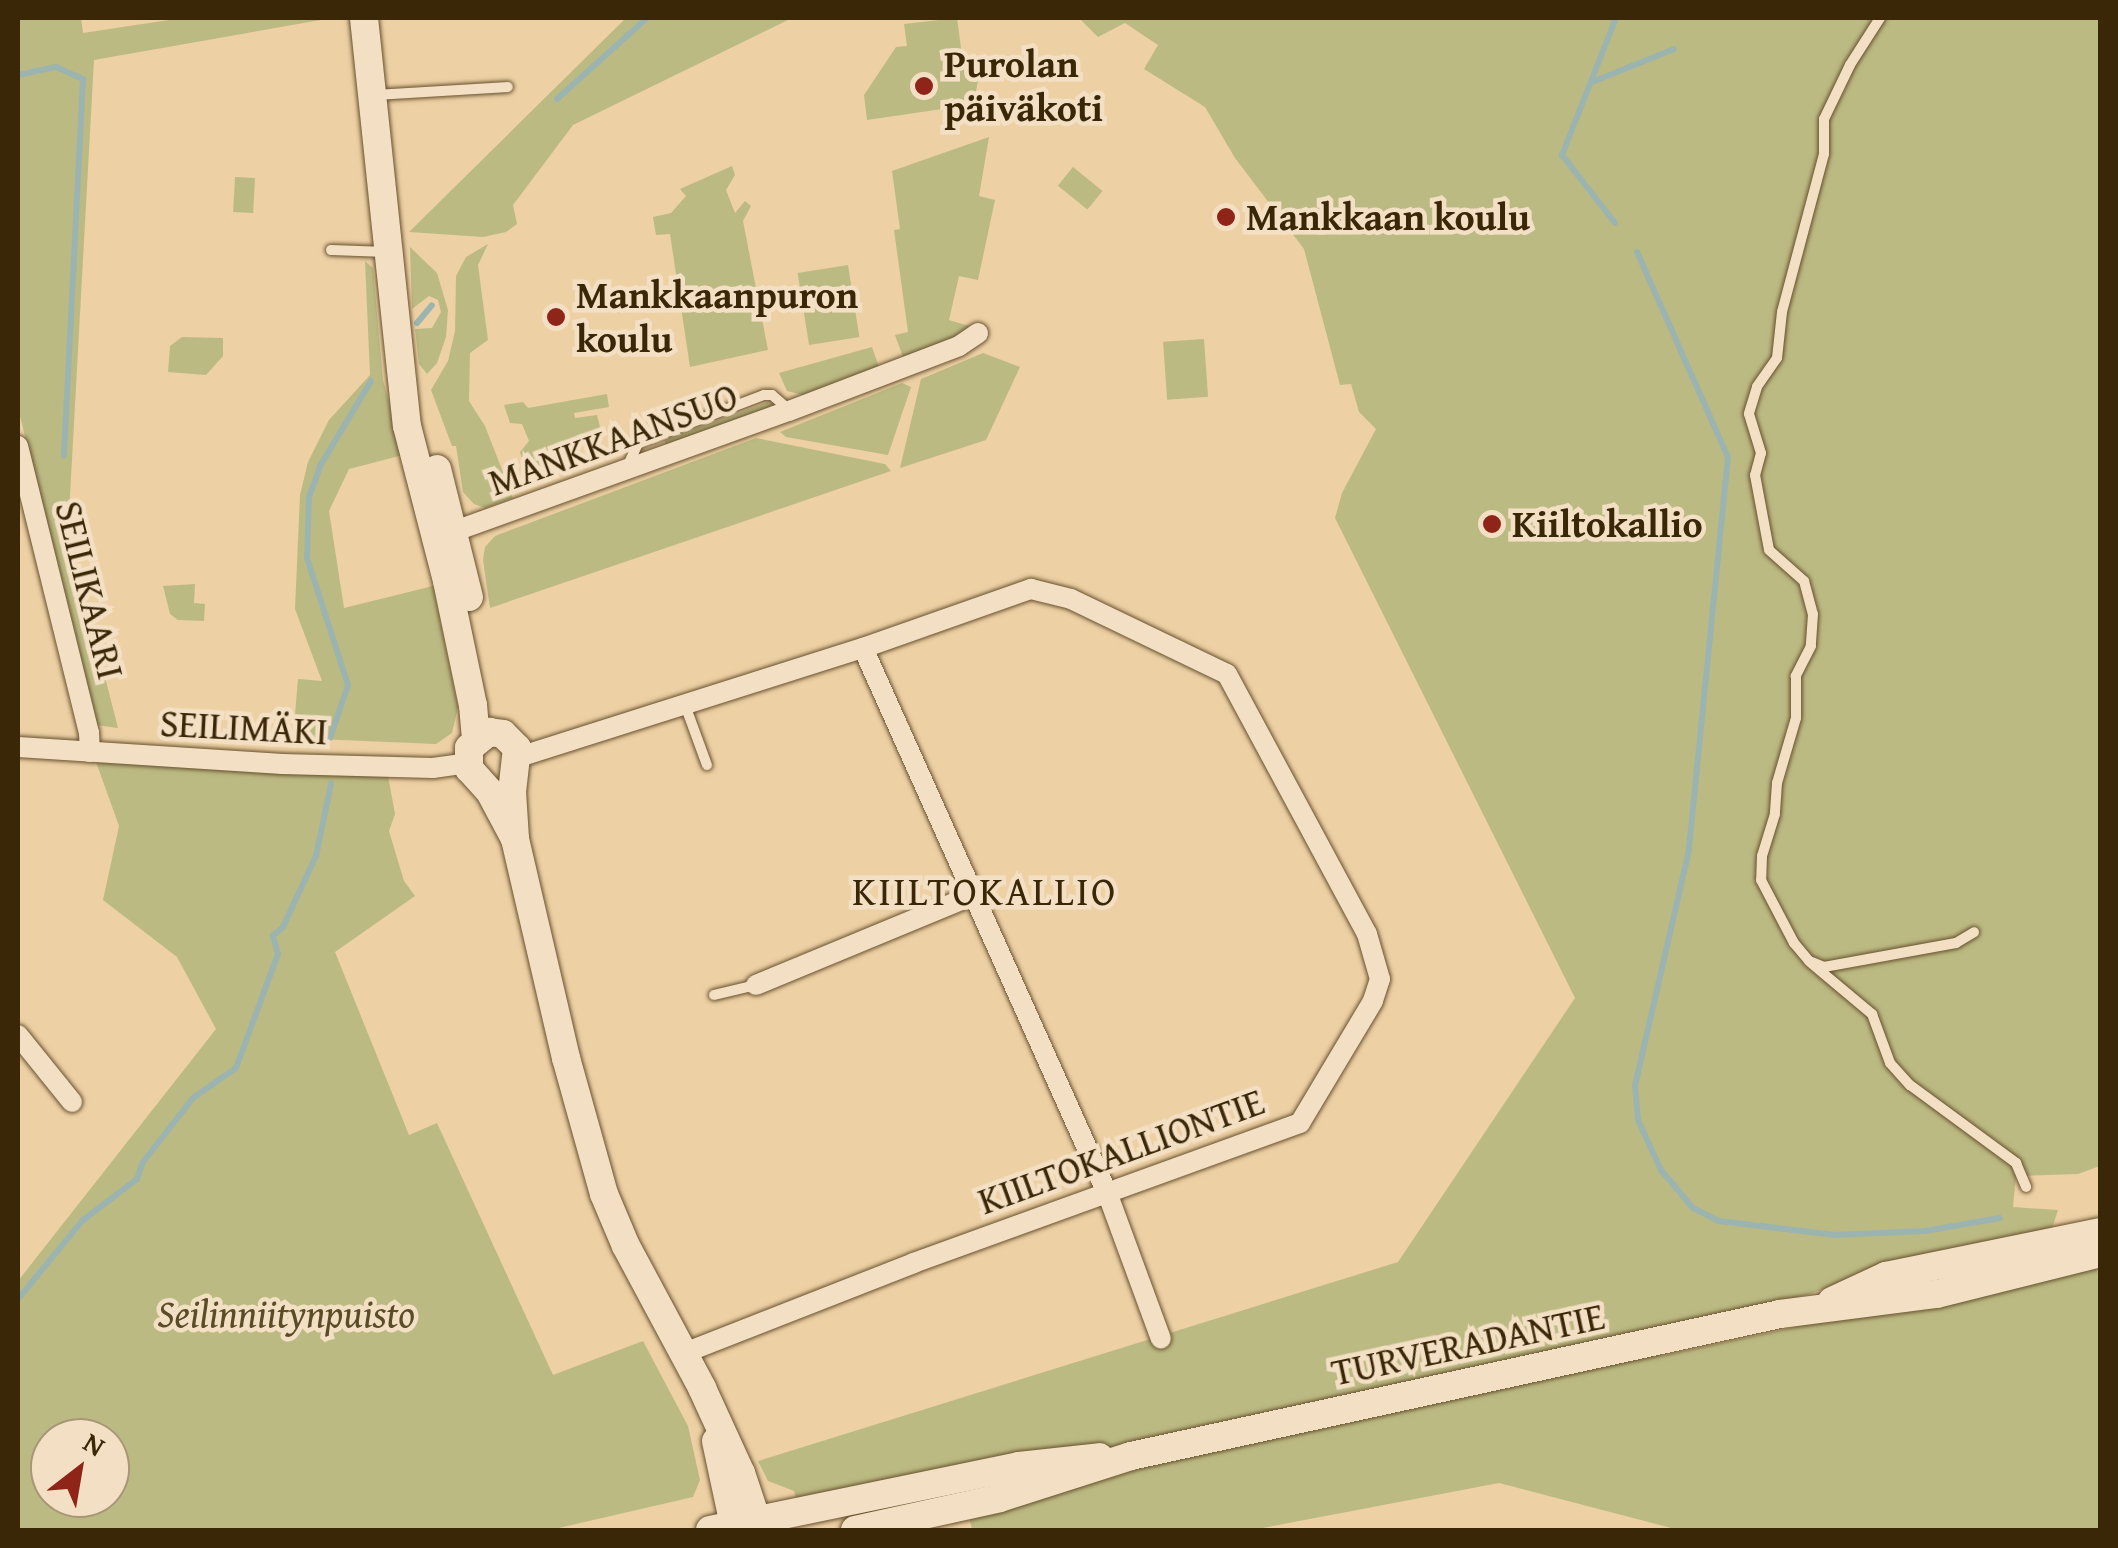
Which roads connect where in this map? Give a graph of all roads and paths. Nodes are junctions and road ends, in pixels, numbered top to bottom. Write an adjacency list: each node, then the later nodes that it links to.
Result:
1 (364, 18): 4 (main road)
2 (1880, 18): 18 (lane)
3 (508, 87): 4 (lane)
4 (376, 95): 6 (main road)
5 (331, 250): 6 (lane)
6 (388, 252): 9 (main road)
7 (978, 333): 9 (street, MANKKAANSUO)
8 (18, 446): 13 (street, SEILIKAARI)
9 (446, 534): 14 (main road)
10 (863, 648): 11 (street, KIILTOKALLIONTIE); 16 (street); 24 (street, KIILTOKALLIONTIE)
11 (686, 705): 14 (street, KIILTOKALLIONTIE); 15 (lane)
12 (18, 746): 13 (street, SEILIMÄKI)
13 (90, 752): 14 (street, SEILIMÄKI)
14 (493, 758): 29 (main road)
15 (706, 765)
16 (973, 895): 19 (street); 24 (street)
17 (1974, 932): 18 (lane)
18 (1809, 961): 23 (lane)
19 (756, 985): 20 (lane)
20 (714, 995)
21 (18, 1034): 22 (street)
22 (72, 1102)
23 (2026, 1187)
24 (1108, 1195): 28 (street); 29 (street, KIILTOKALLIONTIE)
25 (2100, 1232): 27 (main road, TURVERADANTIE)
26 (2100, 1253): 27 (main road, TURVERADANTIE)
27 (1822, 1306): 30 (main road, TURVERADANTIE)
28 (1161, 1339)
29 (684, 1354): 31 (main road)
30 (1131, 1456): 31 (main road, TURVERADANTIE); 32 (main road, TURVERADANTIE)
31 (739, 1527)
32 (855, 1530)

